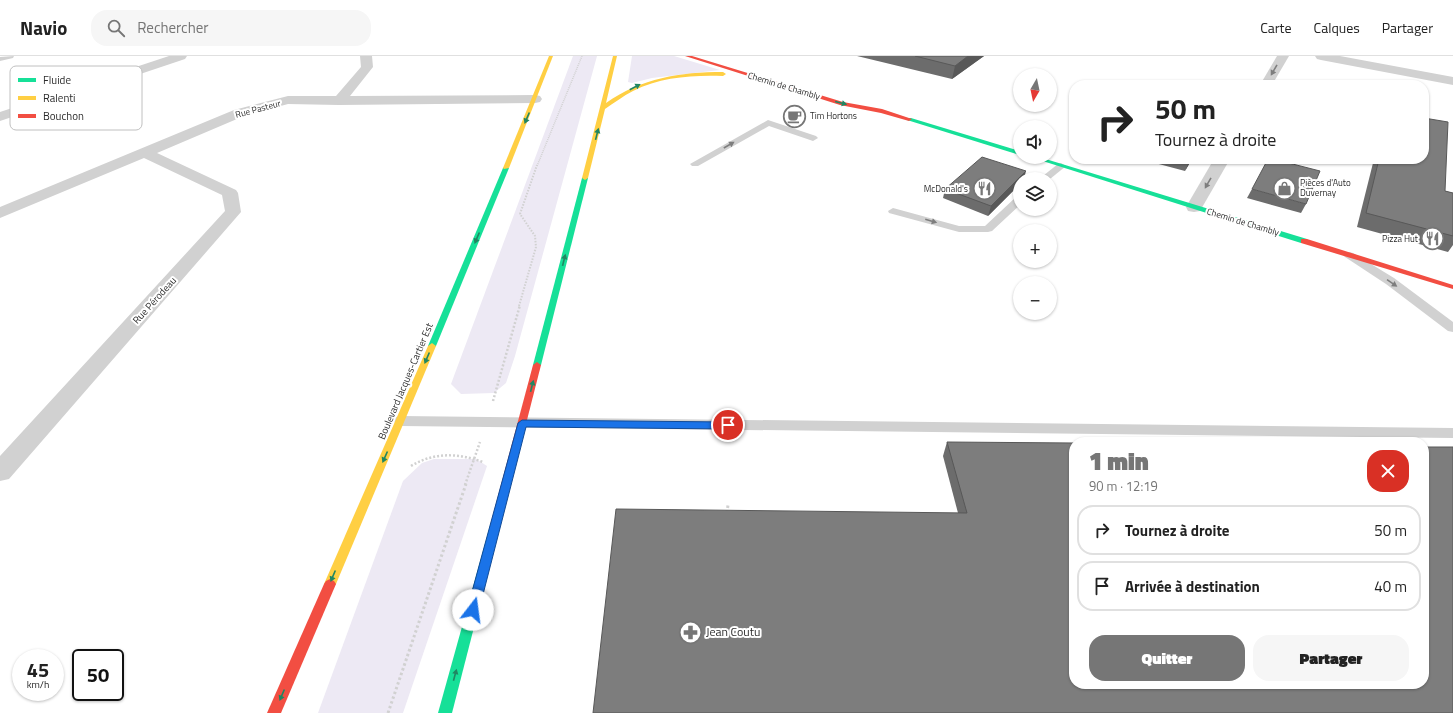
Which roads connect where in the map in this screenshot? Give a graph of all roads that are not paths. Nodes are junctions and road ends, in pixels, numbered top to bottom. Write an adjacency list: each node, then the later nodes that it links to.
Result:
1 (10, 56): 9 (lane)
2 (181, 56): 10 (street)
3 (366, 56): 16 (street)
4 (551, 56): 15 (main road, Boulevard Jacques-Cartier Est)
5 (615, 56): 17 (main road)
6 (687, 56): 11 (main road, Chemin de Chambly)
7 (1283, 56): 12 (street, one-way to 12)
8 (1321, 56): 13 (street)
9 (0, 59)
10 (142, 69)
11 (763, 80): 17 (main road, one-way to 11); 18 (main road, Chemin de Chambly, one-way to 18)
12 (1269, 80)
13 (1453, 81)
14 (858, 97): 18 (main road, Chemin de Chambly)
15 (535, 99): 16 (street, Rue Pasteur); 36 (main road, Boulevard Jacques-Cartier Est, one-way to 36)
16 (340, 100): 23 (street, Rue Pasteur)
17 (603, 108): 37 (main road, one-way to 17)
18 (882, 111): 22 (main road, Chemin de Chambly)
19 (10, 114): 20 (street)
20 (0, 117)
21 (812, 138): 24 (lane, one-way to 21)
22 (1013, 151)
23 (145, 153): 32 (street, Rue Pasteur); 39 (street, Rue Pérodeau)
24 (695, 164)
25 (1055, 164): 27 (main road, Chemin de Chambly)
26 (1219, 164): 30 (street, one-way to 30)
27 (1061, 166): 28 (lane); 30 (main road, Chemin de Chambly)
28 (1053, 172)
29 (1013, 206): 31 (lane, one-way to 29)
30 (1194, 207): 33 (main road, Chemin de Chambly)
31 (893, 210)
32 (0, 213)
33 (1347, 254): 34 (main road, Chemin de Chambly); 35 (lane, one-way to 35)
34 (1453, 287)
35 (1453, 328)
36 (401, 421): 37 (lane); 40 (main road, Boulevard Jacques-Cartier Est, one-way to 40)
37 (522, 423): 38 (lane); 41 (main road, one-way to 37)
38 (1453, 433)
39 (0, 472)
40 (274, 713)
41 (445, 713)

